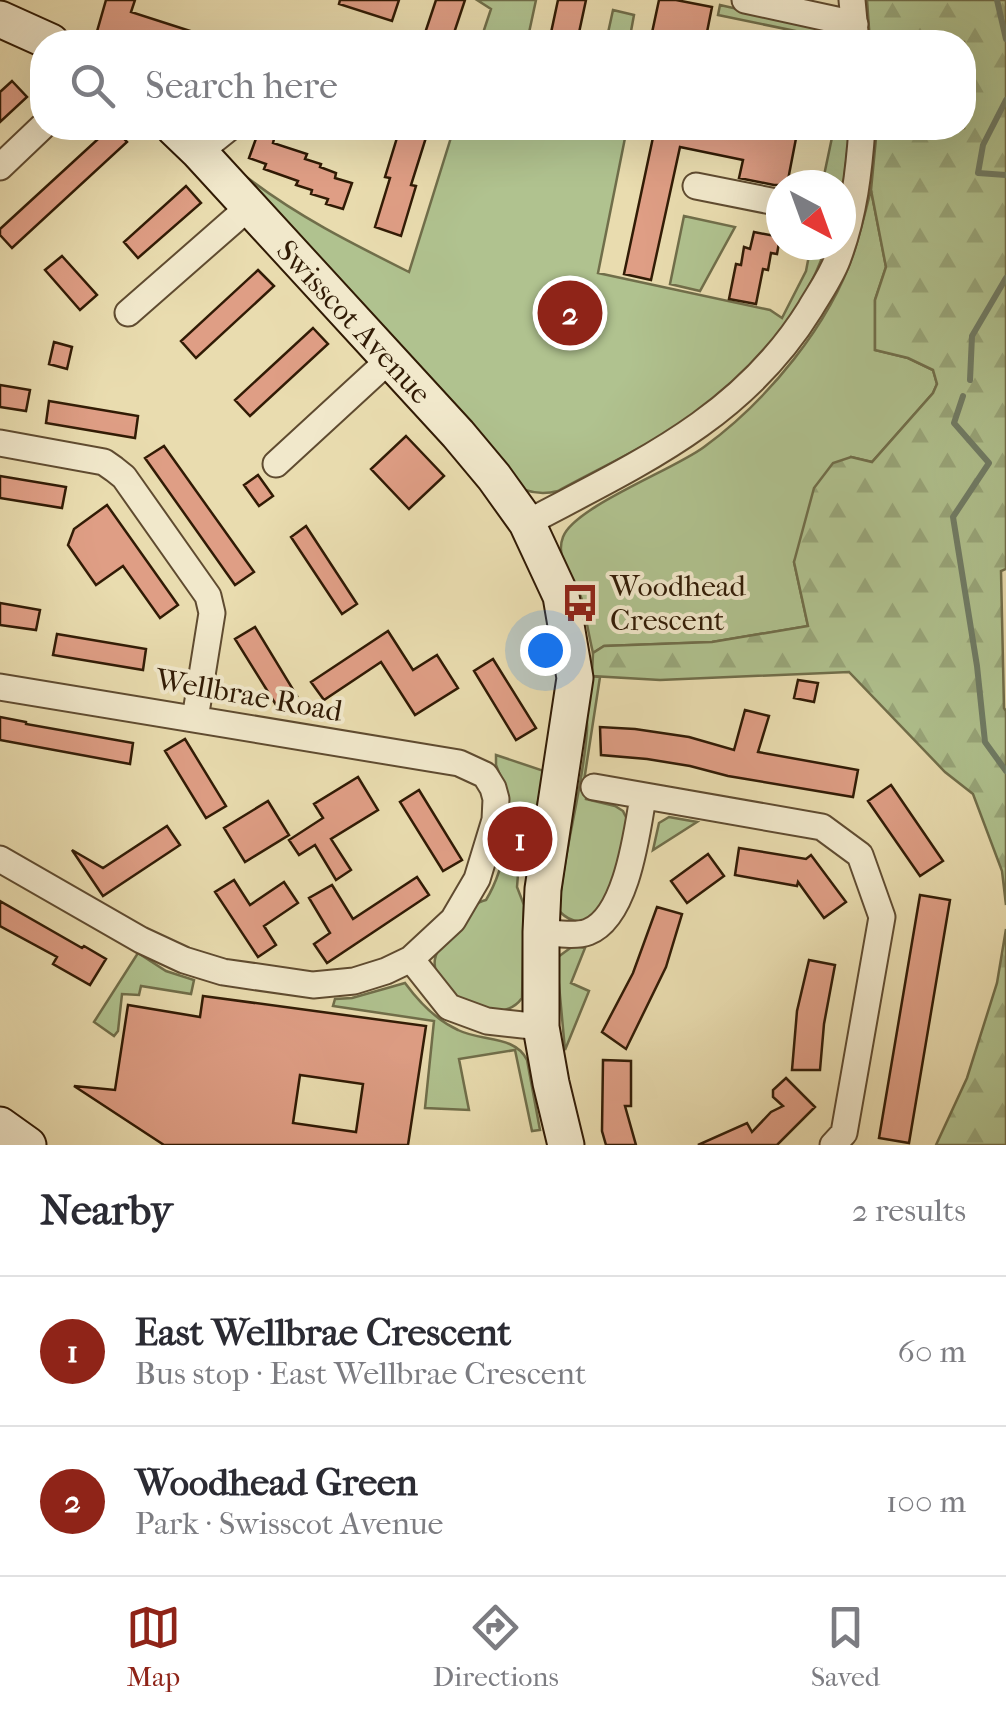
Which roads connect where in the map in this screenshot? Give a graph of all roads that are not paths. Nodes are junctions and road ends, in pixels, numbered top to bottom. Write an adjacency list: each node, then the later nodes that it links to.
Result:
1 (745, 0): 3 (street)
2 (0, 20): 4 (street)
3 (854, 22)
4 (30, 33)
5 (30, 138): 10 (street)
6 (186, 140): 9 (street, Swisscot Avenue)
7 (214, 140): 9 (street)
8 (861, 140): 11 (street)
9 (199, 152): 14 (street, Swisscot Avenue)
10 (0, 167)
11 (856, 185)
12 (696, 186): 13 (street)
13 (766, 200)
14 (249, 207): 16 (street); 17 (street, Swisscot Avenue)
15 (837, 260): 20 (street)
16 (128, 313)
17 (388, 361): 19 (street); 20 (street, Swisscot Avenue)
18 (0, 443): 22 (street)
19 (276, 464)
20 (527, 524): 26 (street, Swisscot Avenue)
21 (0, 687): 22 (street, Wellbrae Road)
22 (195, 719): 27 (street, Wellbrae Road)
23 (594, 787): 24 (street)
24 (643, 797): 26 (street); 30 (street)
25 (0, 859): 27 (street)
26 (541, 932): 28 (street, Swisscot Avenue)
27 (410, 959): 28 (street)
28 (542, 1027): 29 (street, Swisscot Avenue)
29 (566, 1145)
30 (833, 1145)

